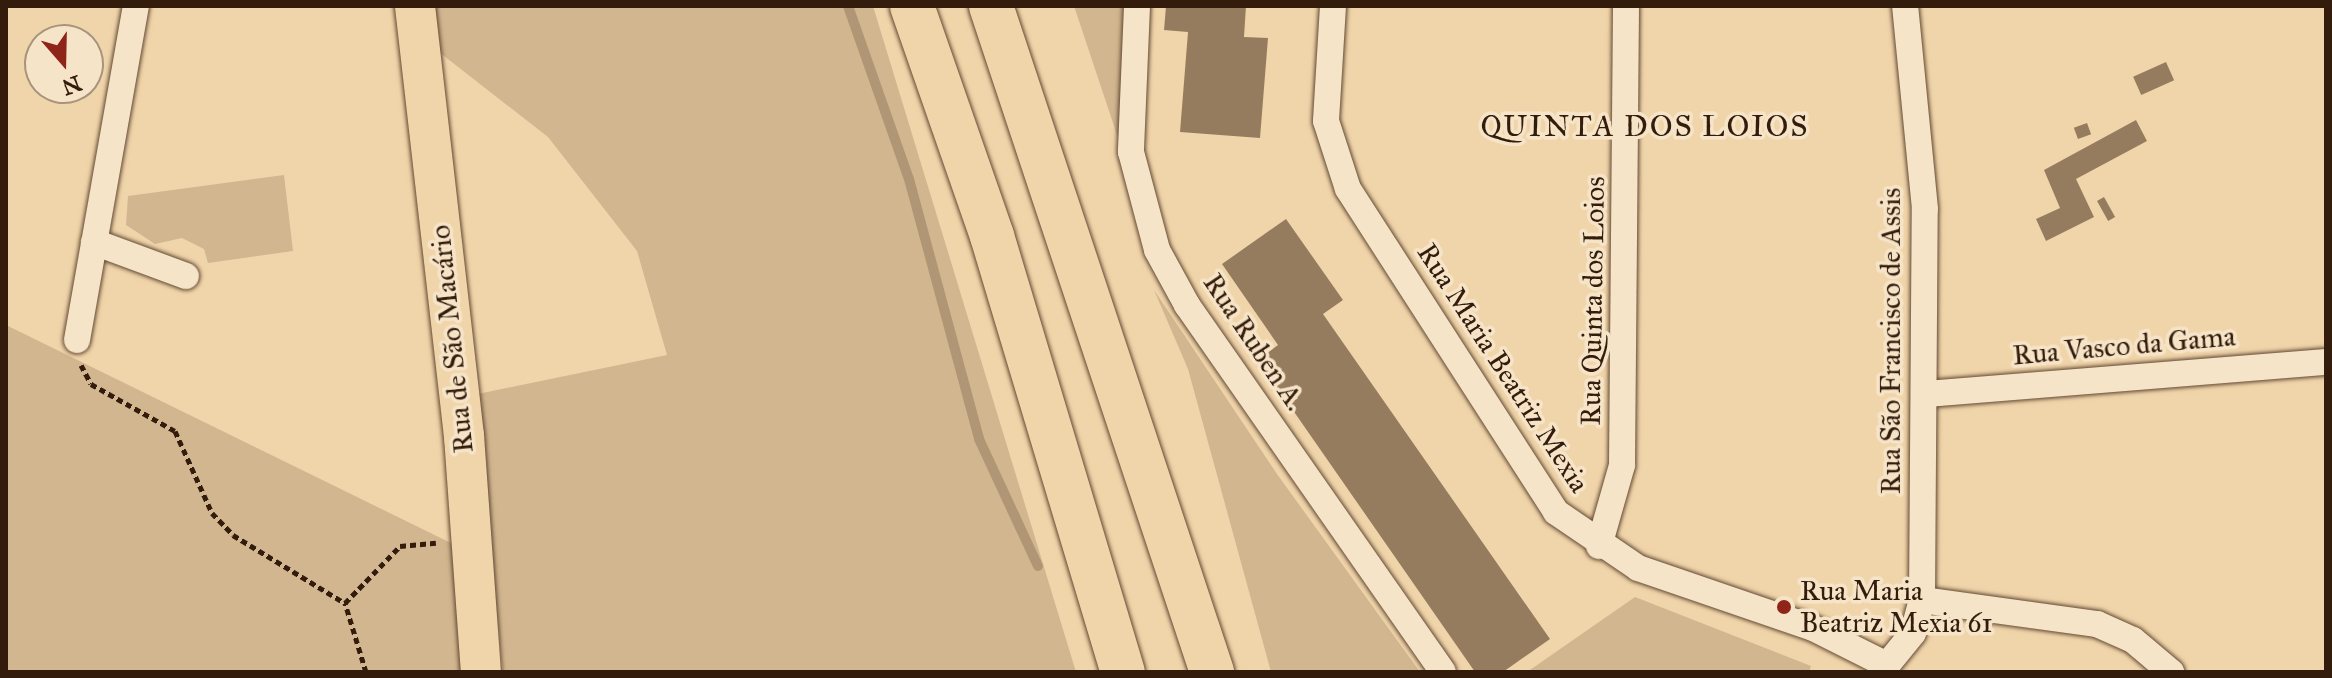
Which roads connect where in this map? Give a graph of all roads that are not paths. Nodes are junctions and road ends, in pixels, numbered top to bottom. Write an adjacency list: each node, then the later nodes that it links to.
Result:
1 (136, 6): 9 (street)
2 (415, 6): 18 (main road, Rua de São Macário)
3 (912, 6): 19 (highway)
4 (991, 6): 16 (highway)
5 (1137, 6): 20 (street, Rua Ruben A.)
6 (1333, 6): 14 (street, Rua Maria Beatriz Mexia)
7 (1626, 6): 14 (street, Rua Quinta dos Loios)
8 (1905, 6): 13 (street, Rua São Francisco de Assis)
9 (94, 242): 10 (street); 11 (street)
10 (186, 276)
11 (77, 340)
12 (2326, 362): 13 (street, Rua Vasco da Gama)
13 (1927, 394): 15 (street, Rua São Francisco de Assis)
14 (1599, 546): 17 (street, Rua Maria Beatriz Mexia)
15 (1922, 600): 17 (street, Rua São Francisco de Assis); 21 (street)
16 (1206, 660)
17 (1888, 669)
18 (481, 672)
19 (1123, 672)
20 (1443, 672)
21 (2171, 672)

